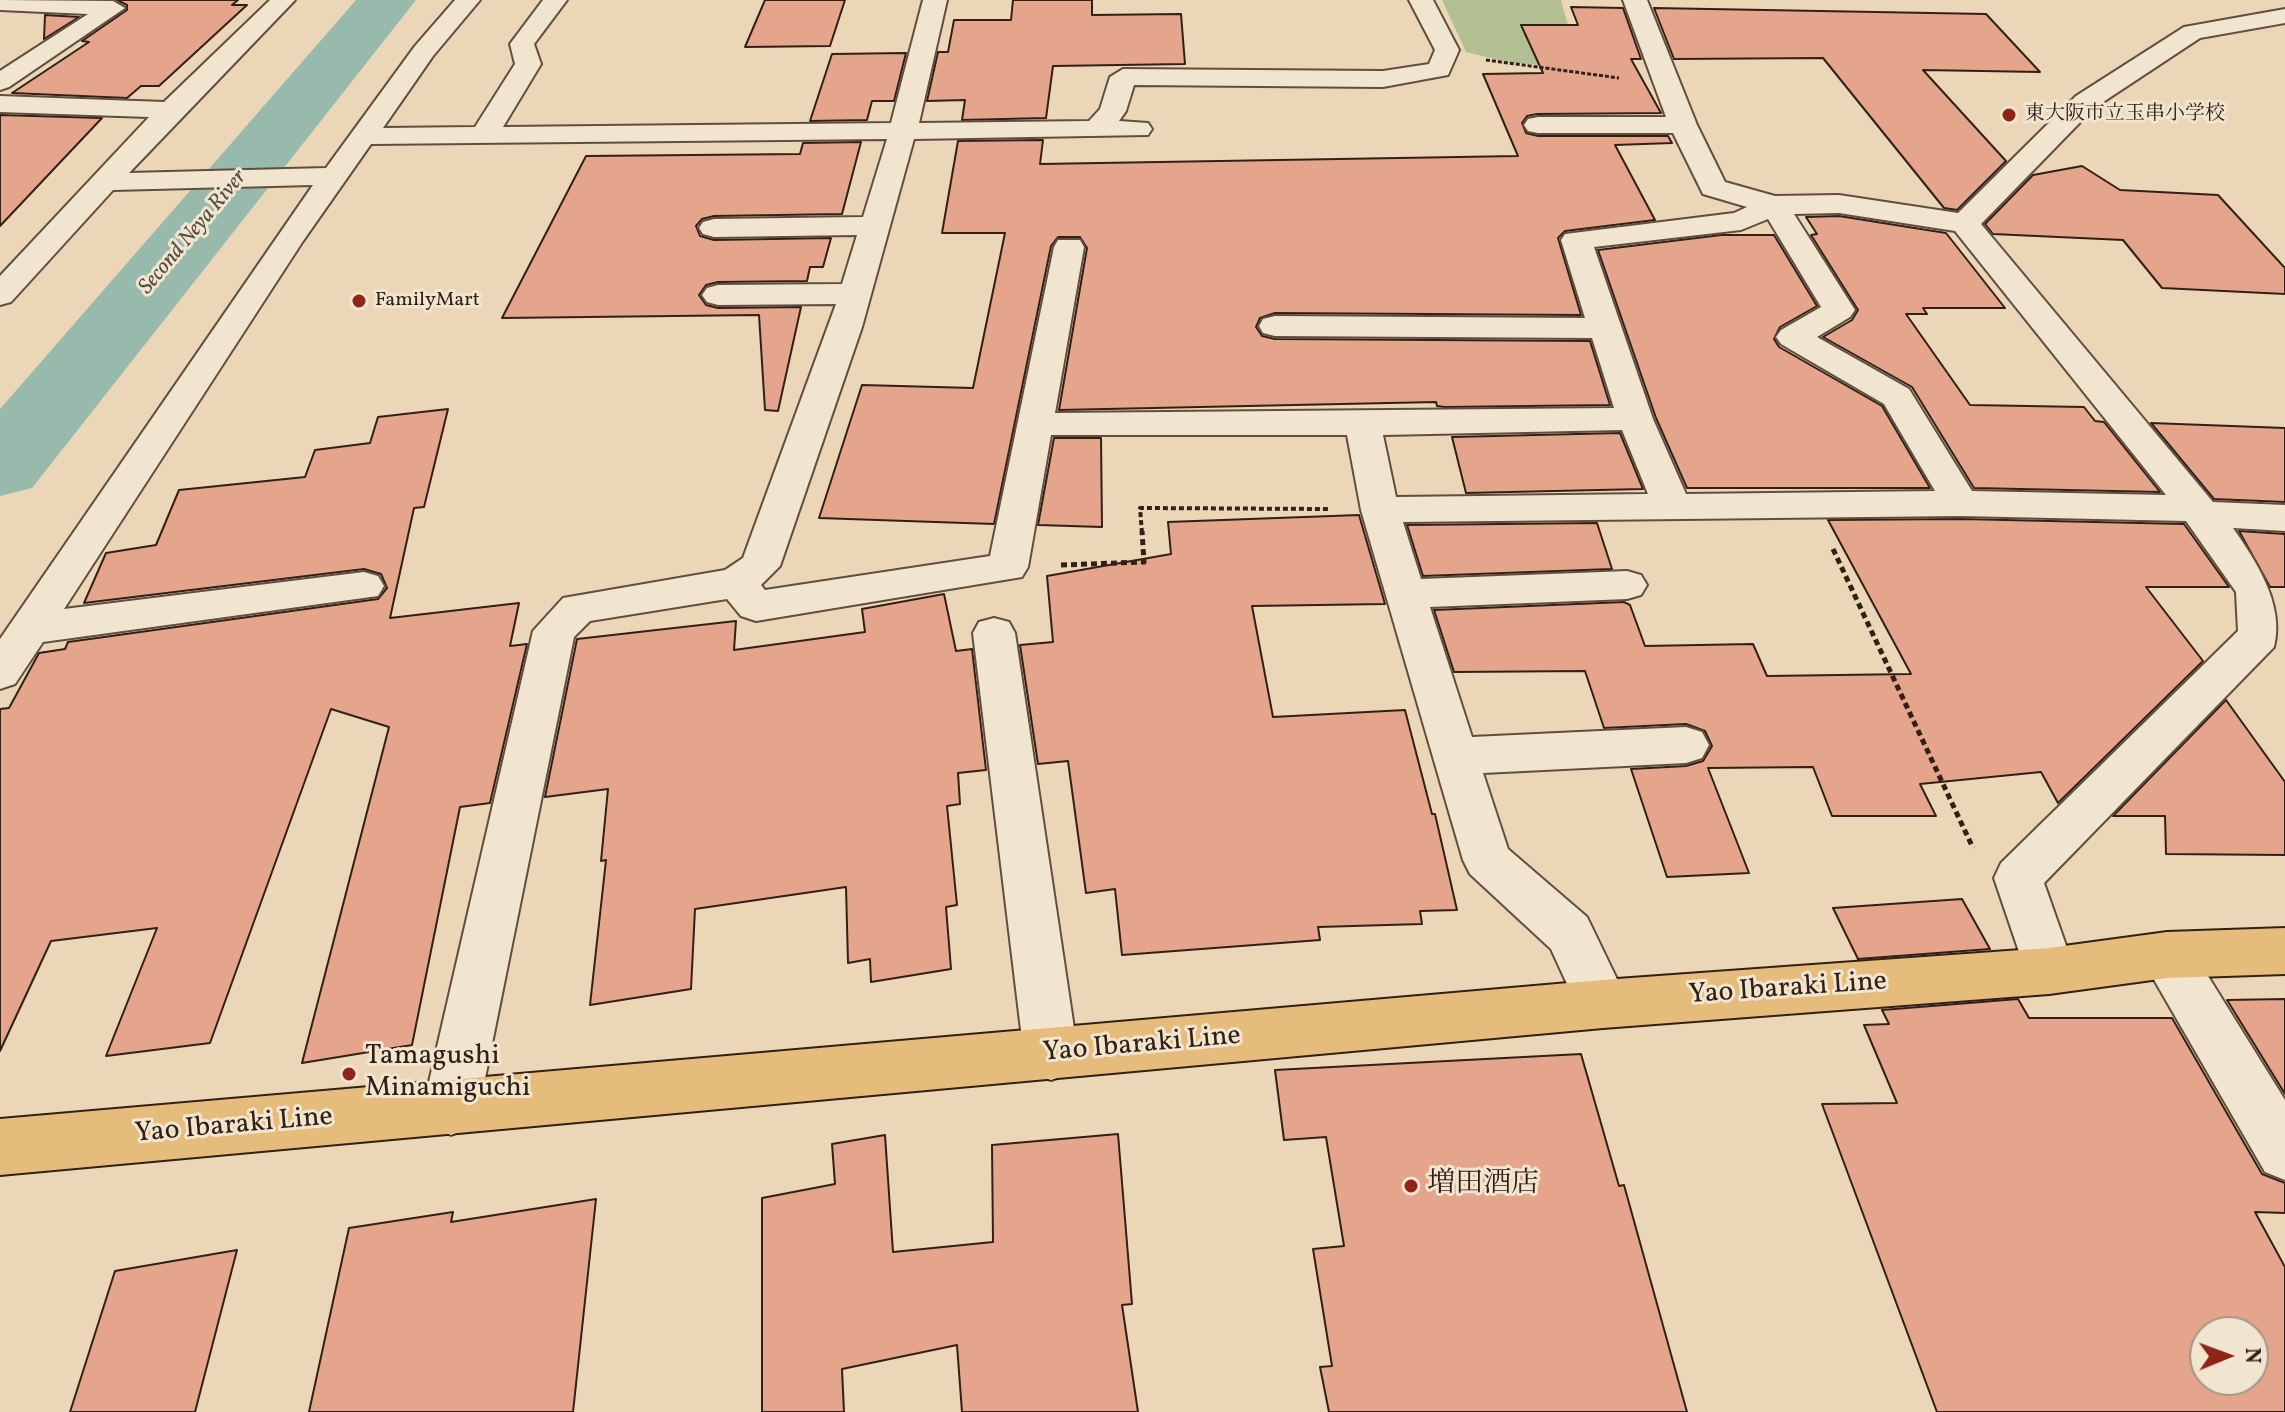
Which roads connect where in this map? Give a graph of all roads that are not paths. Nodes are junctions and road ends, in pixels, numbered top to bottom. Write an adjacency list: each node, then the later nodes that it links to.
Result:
1 (283, 0): 11 (street)
2 (468, 0): 17 (street)
3 (555, 0): 18 (street)
4 (935, 0): 16 (street)
5 (1421, 0): 15 (street)
6 (1635, 0): 13 (street)
7 (0, 3): 9 (street)
8 (2285, 16): 22 (street)
9 (0, 82)
10 (0, 104): 11 (street)
11 (171, 110): 20 (street)
12 (1538, 125): 13 (street)
13 (1683, 125): 21 (street)
14 (1138, 129): 15 (street)
15 (1096, 130): 16 (street)
16 (903, 131): 18 (street); 23 (street)
17 (363, 136): 18 (street); 19 (street)
18 (483, 136)
19 (336, 176): 20 (street); 43 (street)
20 (104, 182): 27 (street)
21 (1774, 205): 22 (street); 30 (street); 34 (street)
22 (1965, 223): 37 (street)
23 (874, 226): 24 (street); 26 (street)
24 (714, 228)
25 (1069, 247): 32 (street)
26 (855, 294): 28 (street); 39 (street)
27 (0, 295)
28 (718, 295)
29 (1275, 326): 30 (street)
30 (1606, 328): 31 (street)
31 (1635, 419): 33 (street); 35 (street)
32 (1035, 424): 33 (street); 39 (street)
33 (1363, 424): 36 (street)
34 (1961, 503): 35 (street); 37 (street)
35 (1672, 506): 36 (street)
36 (1380, 510): 42 (street)
37 (2199, 511): 38 (street); 50 (street)
38 (2285, 518)
39 (736, 583): 53 (street)
40 (1627, 585): 42 (street)
41 (364, 586): 43 (street)
42 (1405, 594): 47 (street)
43 (31, 628): 45 (street)
44 (994, 633): 52 (street)
45 (0, 673)
46 (1686, 745): 47 (street)
47 (1455, 756): 51 (street)
48 (2285, 951): 49 (main road, Yao Ibaraki Line)
49 (2167, 955): 50 (main road, Yao Ibaraki Line); 55 (street)
50 (2049, 971): 51 (main road, Yao Ibaraki Line)
51 (1603, 1004): 52 (main road, Yao Ibaraki Line)
52 (1051, 1055): 53 (main road, Yao Ibaraki Line)
53 (451, 1108): 54 (main road, Yao Ibaraki Line)
54 (0, 1147)
55 (2285, 1152)

